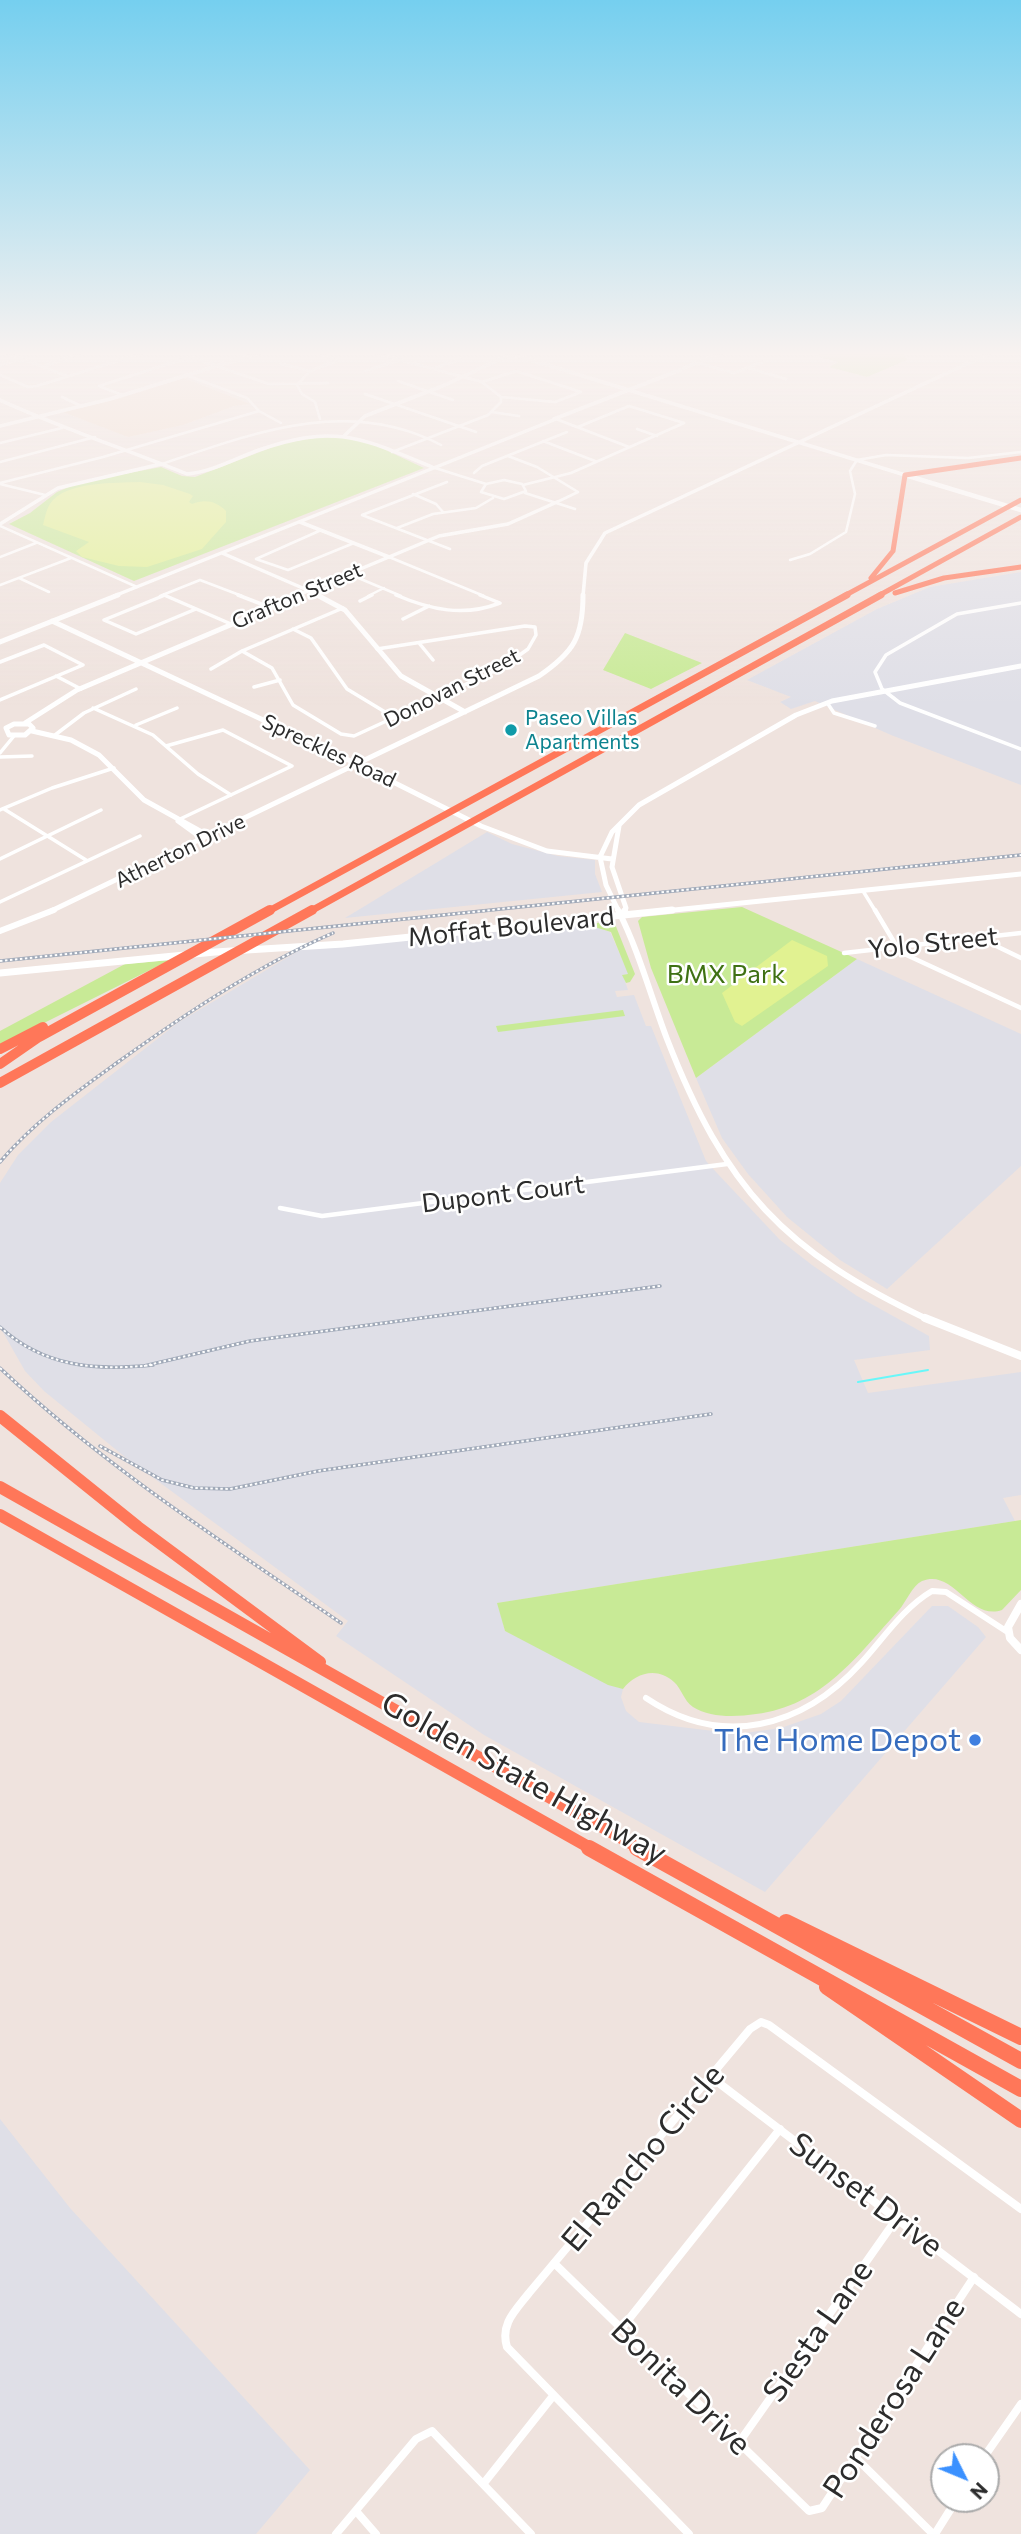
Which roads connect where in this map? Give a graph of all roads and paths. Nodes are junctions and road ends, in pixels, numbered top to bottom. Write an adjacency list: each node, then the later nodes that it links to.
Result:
1 (51, 470): 18 (street)
2 (131, 470): 23 (street)
3 (182, 470): 4 (street)
4 (204, 470)
5 (429, 470): 31 (street)
6 (441, 470): 19 (street)
7 (479, 470): 14 (street)
8 (541, 470): 16 (street)
9 (572, 470): 16 (street)
10 (737, 470): 87 (street, Atherton Drive)
11 (850, 470): 43 (street)
12 (890, 470): 15 (street)
13 (937, 470): 15 (highway)
14 (474, 473)
15 (905, 475): 28 (main road); 53 (highway)
16 (553, 478): 20 (street); 26 (street, Grafton Street)
17 (447, 482): 22 (street)
18 (0, 484): 23 (street)
19 (484, 485): 20 (street); 24 (street)
20 (523, 485): 21 (street)
21 (525, 493): 24 (street); 26 (street)
22 (413, 494): 29 (street); 33 (street)
23 (45, 495): 32 (street)
24 (493, 498): 29 (street)
25 (1021, 500): 53 (highway)
26 (557, 502): 27 (street); 35 (street, Grafton Street)
27 (575, 509)
28 (1021, 510)
29 (443, 513): 33 (street)
30 (1021, 517): 60 (highway)
31 (300, 522): 34 (street); 39 (street)
32 (0, 525): 36 (street)
33 (397, 528): 35 (street)
34 (319, 531): 37 (street); 37 (street)
35 (427, 541): 38 (street); 41 (street, Grafton Street)
36 (36, 543): 40 (street); 42 (street)
37 (354, 544): 41 (street)
38 (450, 549)
39 (221, 553): 48 (street); 50 (street)
40 (0, 557)
41 (388, 557): 45 (street, Grafton Street); 57 (street)
42 (71, 558): 46 (street); 48 (street)
43 (790, 560)
44 (1021, 567): 60 (highway)
45 (349, 574): 49 (street); 50 (street, Grafton Street)
46 (19, 578): 47 (street); 51 (street)
47 (0, 585)
48 (137, 587): 62 (street)
49 (384, 588): 54 (street); 57 (street)
50 (307, 591): 56 (street, Grafton Street); 58 (street)
51 (49, 592)
52 (164, 595): 56 (street); 59 (street); 59 (street)
53 (847, 596): 126 (highway)
54 (360, 601)
55 (1021, 603): 81 (street)
56 (269, 607): 63 (street, Grafton Street)
57 (429, 607): 61 (street)
58 (342, 608): 64 (street); 67 (street)
59 (196, 609): 63 (street)
60 (847, 614): 129 (highway)
61 (403, 619)
62 (52, 621): 65 (street); 73 (street, Spreckles Road)
63 (231, 624): 73 (street, Grafton Street)
64 (293, 629): 68 (street); 88 (street)
65 (0, 642)
66 (419, 643): 67 (street); 70 (street); 71 (street, Donovan Street)
67 (377, 649): 82 (street)
68 (242, 651): 74 (street); 77 (street)
69 (501, 657): 71 (street)
70 (433, 660)
71 (511, 661): 82 (street, Donovan Street)
72 (0, 662): 76 (street)
73 (141, 663): 79 (street, Grafton Street); 100 (street, Spreckles Road)
74 (211, 668)
75 (1021, 668): 81 (street)
76 (56, 676): 79 (street); 83 (street)
77 (280, 680): 78 (street); 88 (street, Donovan Street)
78 (254, 687)
79 (81, 688): 89 (street, Grafton Street)
80 (136, 689): 85 (street)
81 (887, 693): 84 (street); 97 (street)
82 (436, 698): 87 (street); 88 (street, Donovan Street)
83 (0, 700)
84 (828, 704): 91 (street); 107 (street)
85 (93, 708): 90 (street); 94 (street)
86 (177, 708): 90 (street)
87 (465, 712): 100 (street, Atherton Drive)
88 (395, 718)
89 (25, 723): 92 (street, Grafton Street); 93 (street)
90 (136, 725): 96 (street)
91 (875, 726)
92 (3, 728): 95 (street)
93 (32, 731): 94 (street); 95 (street)
94 (55, 735): 102 (street)
95 (14, 736): 98 (street)
96 (166, 746): 101 (street); 103 (street)
97 (1021, 749)
98 (0, 755): 99 (street)
99 (32, 757)
100 (358, 764): 110 (street, Atherton Drive); 111 (street, Spreckles Road)
101 (292, 766): 103 (street)
102 (114, 768): 104 (street); 106 (street)
103 (231, 795): 106 (street)
104 (2, 810): 108 (street)
105 (101, 810): 108 (street)
106 (178, 820): 110 (street)
107 (619, 826): 111 (street); 113 (street)
108 (47, 835): 112 (street); 114 (street)
109 (140, 836): 114 (street)
110 (206, 838): 119 (street, Atherton Drive)
111 (600, 857): 113 (street, Spreckles Road); 118 (street)
112 (0, 859)
113 (611, 859): 118 (street)
114 (86, 860): 117 (street)
115 (1021, 874): 116 (main road, Moffat Boulevard)
116 (863, 891): 118 (main road, Moffat Boulevard); 122 (street)
117 (0, 902)
118 (621, 915): 125 (main road, Moffat Boulevard); 133 (street)
119 (0, 931)
120 (1021, 933): 121 (street, Yolo Street)
121 (985, 937): 122 (street, Yolo Street); 124 (street)
122 (895, 947): 123 (street, Yolo Street); 127 (street)
123 (844, 953)
124 (1021, 958)
125 (0, 974)
126 (125, 989): 128 (highway); 130 (highway)
127 (1021, 1008)
128 (0, 1049)
129 (55, 1052): 131 (highway); 132 (highway)
130 (0, 1064)
131 (0, 1083)
132 (0, 1092)
133 (727, 1164): 134 (street, Dupont Court); 135 (street)
134 (280, 1208)
135 (1021, 1356)
136 (0, 1416): 142 (highway)
137 (0, 1487): 142 (highway, Golden State Highway)
138 (0, 1515): 145 (highway, Golden State Highway)
139 (1021, 1604): 140 (street)
140 (1006, 1631): 141 (street); 143 (street)
141 (1021, 1650)
142 (353, 1688): 144 (highway, Golden State Highway)
143 (646, 1698)
144 (664, 1862): 146 (highway); 147 (highway, Golden State Highway)
145 (758, 1940): 149 (highway, Golden State Highway); 150 (highway)
146 (1021, 2037)
147 (1021, 2061)
148 (711, 2077): 151 (street, Sunset Drive); 152 (street, El Rancho Circle); 154 (street, El Rancho Circle)
149 (1021, 2089)
150 (1021, 2120)
151 (780, 2129): 153 (street, Sunset Drive); 157 (street)
152 (1021, 2208)
153 (897, 2218): 155 (street, Sunset Drive); 161 (street, Siesta Lane)
154 (554, 2263): 157 (street, Bonita Drive); 158 (street, El Rancho Circle)
155 (974, 2277): 156 (street, Sunset Drive); 162 (street, Ponderosa Lane)
156 (1021, 2314)
157 (621, 2329): 161 (street, Bonita Drive)
158 (553, 2396): 163 (street); 170 (street, El Rancho Circle)
159 (1021, 2404): 160 (street)
160 (994, 2443)
161 (738, 2444): 165 (street, Bonita Drive)
162 (856, 2459): 165 (street, Ponderosa Lane); 171 (street)
163 (484, 2483): 164 (street); 169 (street)
164 (356, 2511): 167 (street); 168 (street)
165 (808, 2511)
166 (948, 2513): 171 (street)
167 (336, 2534)
168 (376, 2534)
169 (531, 2534)
170 (689, 2534)
171 (934, 2534)

